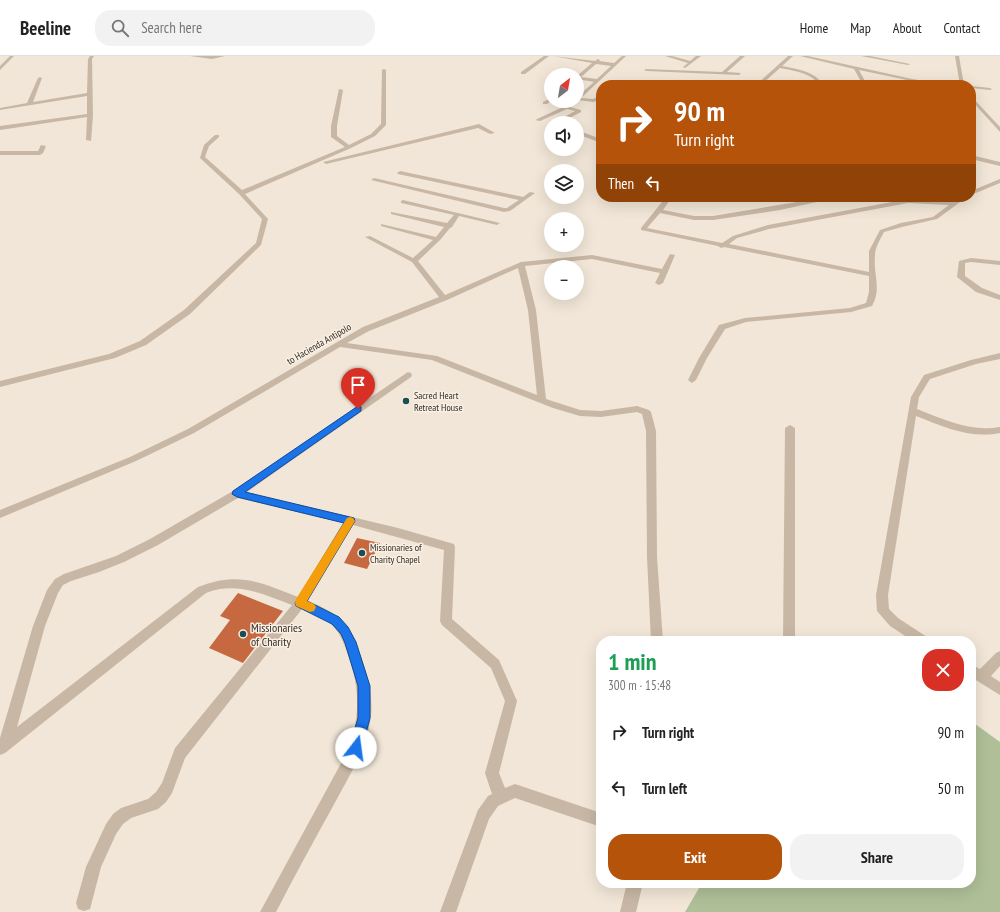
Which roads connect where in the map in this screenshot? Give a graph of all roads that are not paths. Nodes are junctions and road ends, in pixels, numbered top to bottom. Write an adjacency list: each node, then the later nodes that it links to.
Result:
1 (12, 56): 22 (street)
2 (92, 56): 45 (street)
3 (192, 56): 4 (street)
4 (223, 56)
5 (547, 56): 28 (street)
6 (555, 56): 17 (street)
7 (603, 56): 17 (street)
8 (624, 56): 19 (street)
9 (667, 56): 18 (street)
10 (699, 56): 18 (street)
11 (743, 56): 29 (street)
12 (791, 56): 20 (street)
13 (802, 56): 21 (street)
14 (863, 56): 27 (street)
15 (906, 56): 27 (street)
16 (957, 56): 39 (street)
17 (596, 61): 19 (street); 26 (street)
18 (690, 62): 25 (street)
19 (615, 65): 33 (street)
20 (781, 67): 34 (street); 35 (street)
21 (856, 68): 27 (street); 36 (street)
22 (0, 69)
23 (384, 70): 62 (street)
24 (646, 70): 25 (street)
25 (682, 71): 29 (street)
26 (584, 72)
27 (910, 72): 37 (street); 38 (street)
28 (523, 73)
29 (723, 73): 30 (street)
30 (738, 74)
31 (40, 78): 48 (street)
32 (584, 79): 40 (street)
33 (599, 80)
34 (764, 80)
35 (819, 80)
36 (862, 80)
37 (913, 80)
38 (933, 80)
39 (961, 80)
40 (596, 81)
41 (596, 83): 46 (street)
42 (976, 88): 43 (street)
43 (990, 89)
44 (341, 90): 62 (street)
45 (89, 94): 48 (street); 52 (street)
46 (596, 100)
47 (976, 103): 56 (street)
48 (28, 104): 51 (street)
49 (564, 108): 54 (street)
50 (569, 108): 53 (street)
51 (0, 109)
52 (90, 115): 55 (street); 61 (street)
53 (569, 116)
54 (538, 120)
55 (0, 128)
56 (1000, 130)
57 (492, 133): 67 (street)
58 (584, 135): 60 (street)
59 (217, 136): 72 (street)
60 (596, 139)
61 (89, 140)
62 (349, 147): 67 (street)
63 (0, 148): 64 (street)
64 (0, 153)
65 (976, 158): 66 (street)
66 (1000, 164)
67 (295, 169): 72 (street)
68 (400, 173): 75 (street)
69 (374, 180): 74 (street)
70 (1000, 181): 71 (street)
71 (976, 191)
72 (241, 192): 106 (street)
73 (532, 193): 75 (street)
74 (437, 195): 81 (street); 83 (street)
75 (524, 199): 81 (street)
76 (403, 202): 83 (street)
77 (665, 202): 84 (street)
78 (811, 202): 84 (street)
79 (903, 202): 92 (street)
80 (932, 202): 82 (street)
81 (474, 203): 86 (street)
82 (955, 203): 98 (street)
83 (429, 208): 86 (street)
84 (659, 211): 92 (street)
85 (393, 213): 89 (street)
86 (460, 216): 87 (street); 89 (street)
87 (497, 223)
88 (383, 225): 91 (street)
89 (450, 226): 91 (street)
90 (368, 237): 94 (street)
91 (438, 239): 94 (street)
92 (722, 246): 98 (street)
93 (672, 255): 97 (street)
94 (414, 261): 100 (street)
95 (1000, 263): 101 (street)
96 (522, 264): 97 (street, to Hacienda Antipolo); 100 (street, to Hacienda Antipolo); 107 (street)
97 (665, 272): 99 (street)
98 (873, 275): 105 (street)
99 (659, 283)
100 (444, 298): 102 (street, to Hacienda Antipolo)
101 (1000, 298)
102 (341, 345): 107 (street); 112 (street, to Hacienda Antipolo)
103 (1000, 356): 108 (street)
104 (408, 375): 111 (street)
105 (692, 380)
106 (0, 384)
107 (542, 400): 115 (street)
108 (913, 411): 110 (street); 117 (street)
109 (790, 428): 116 (street)
110 (1000, 430)
111 (237, 494): 113 (street); 121 (street)
112 (0, 514)
113 (350, 521): 114 (street); 122 (street)
114 (300, 603): 121 (street); 125 (street); 126 (street)
115 (657, 636)
116 (789, 636)
117 (915, 636)
118 (1000, 657): 119 (street)
119 (976, 673): 120 (street)
120 (1000, 689)
121 (2, 746)
122 (501, 798): 123 (street); 127 (street)
123 (596, 818)
124 (634, 888): 128 (street)
125 (84, 903)
126 (268, 912)
127 (448, 912)
128 (628, 912)

